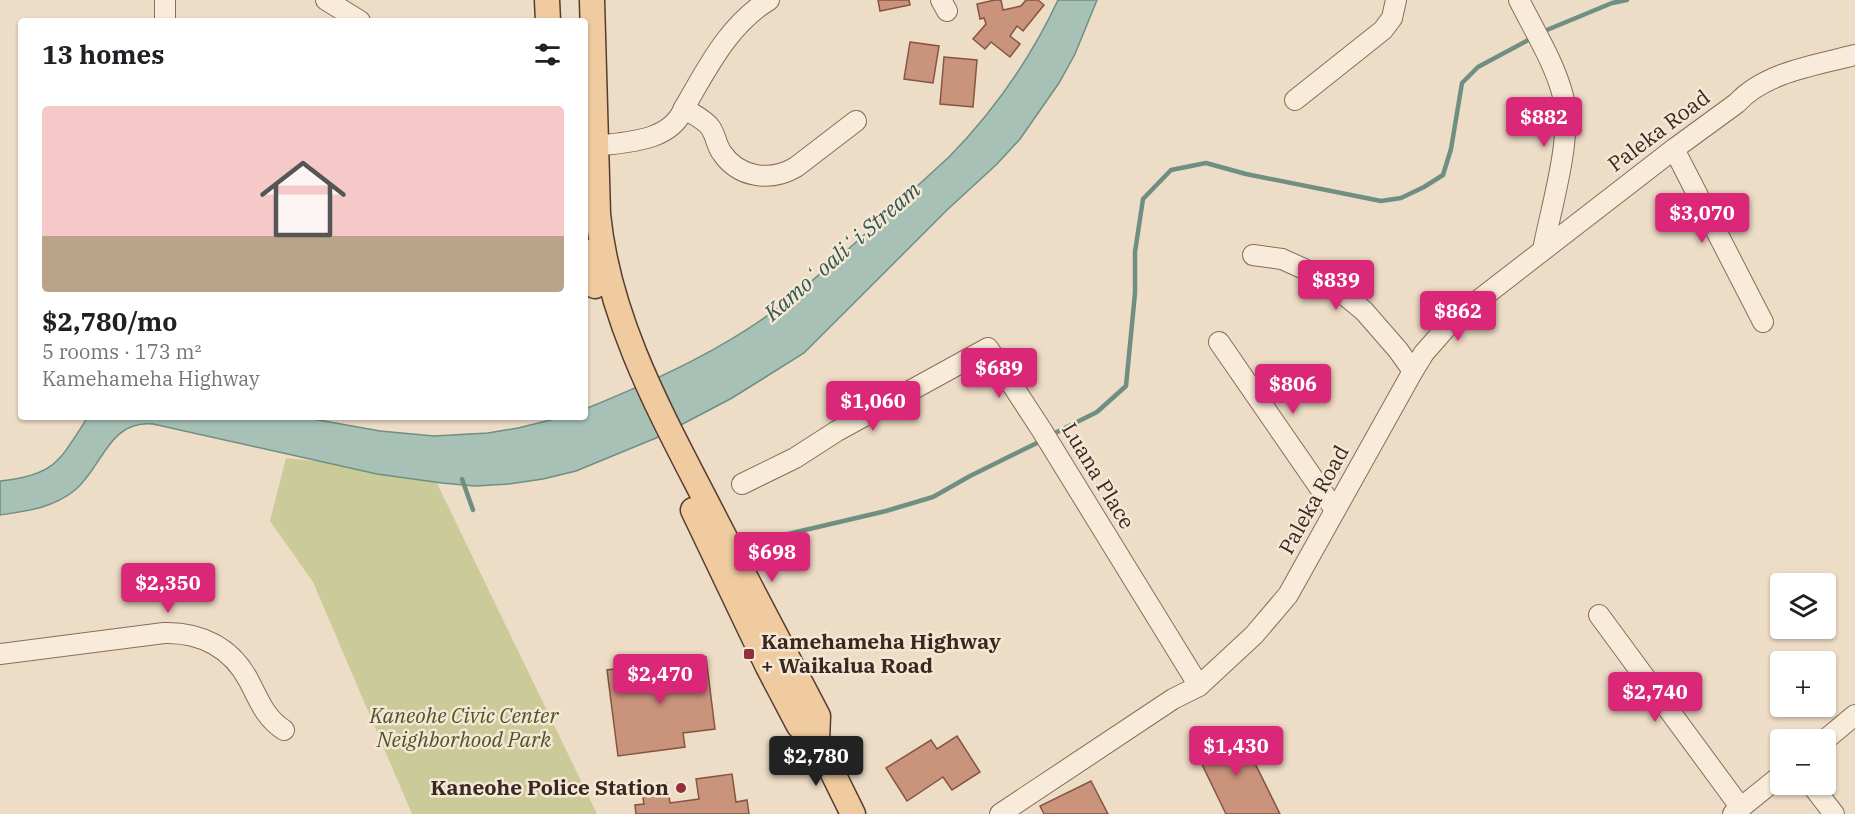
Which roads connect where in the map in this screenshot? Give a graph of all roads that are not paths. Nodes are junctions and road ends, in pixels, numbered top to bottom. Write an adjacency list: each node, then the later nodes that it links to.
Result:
1 (165, 0): 8 (street)
2 (326, 0): 9 (street)
3 (547, 0): 10 (main road)
4 (592, 0): 15 (main road)
5 (769, 0): 13 (street)
6 (1396, 0): 12 (street)
7 (1519, 0): 17 (street)
8 (165, 18)
9 (355, 18)
10 (548, 18)
11 (1855, 55): 16 (street, Paleka Road)
12 (1295, 100)
13 (684, 108): 14 (street); 15 (street)
14 (856, 121)
15 (590, 145): 23 (main road)
16 (1674, 149): 17 (street, Paleka Road); 20 (street)
17 (1543, 250): 22 (street, Paleka Road)
18 (1253, 255): 22 (street)
19 (588, 261): 23 (main road)
20 (1763, 322)
21 (1220, 342): 25 (street)
22 (1413, 371): 25 (street, Paleka Road)
23 (636, 376): 35 (main road)
24 (742, 484): 28 (street, Luana Place)
25 (1335, 510): 28 (street, Paleka Road)
26 (1599, 615): 34 (street)
27 (0, 654): 30 (street)
28 (1199, 686): 36 (street, Paleka Road)
29 (1855, 715): 31 (street)
30 (284, 730)
31 (1836, 731)
32 (1770, 784): 34 (street)
33 (1819, 795): 37 (street)
34 (1737, 811)
35 (854, 814)
36 (1000, 814)
37 (1834, 814)

